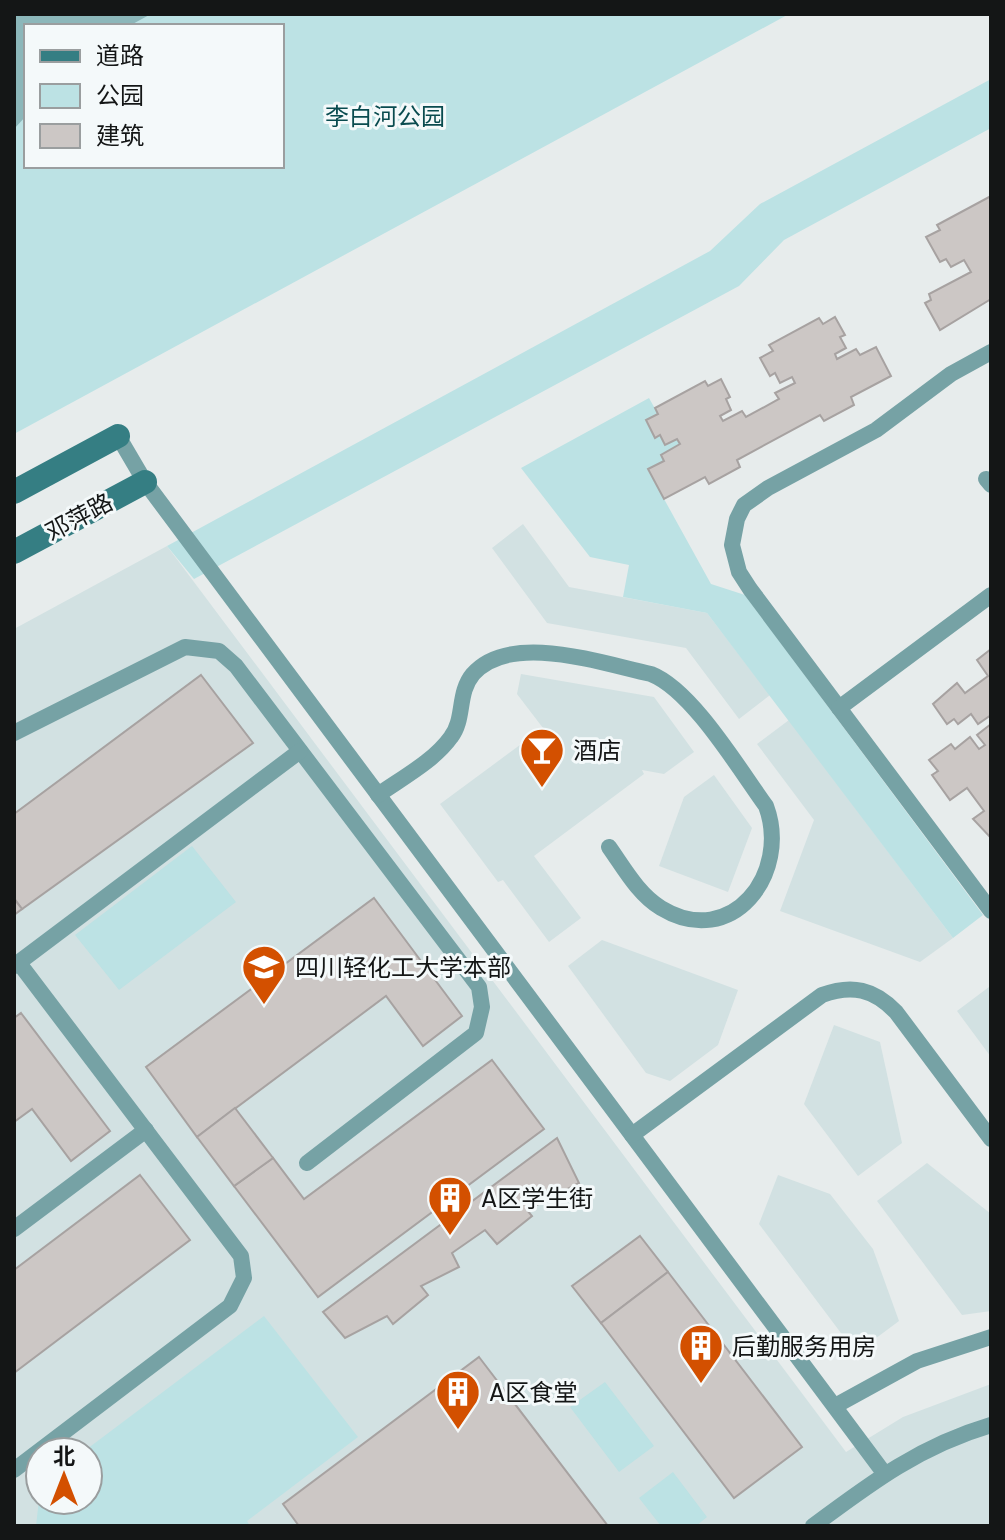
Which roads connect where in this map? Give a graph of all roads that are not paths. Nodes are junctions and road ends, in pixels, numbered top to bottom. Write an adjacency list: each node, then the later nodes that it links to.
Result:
1 (991, 352): 7 (lane)
2 (118, 436): 3 (lane); 4 (main road)
3 (145, 482): 5 (main road, 邓萍路); 10 (lane)
4 (14, 492)
5 (14, 552)
6 (991, 595): 7 (lane)
7 (839, 708): 12 (lane)
8 (14, 733): 9 (lane)
9 (300, 751): 13 (lane); 17 (lane)
10 (378, 795): 11 (lane); 15 (lane)
11 (609, 847)
12 (991, 911)
13 (16, 964): 14 (lane)
14 (146, 1130): 18 (lane); 22 (lane)
15 (632, 1135): 16 (lane); 20 (lane)
16 (991, 1139)
17 (307, 1163)
18 (14, 1229)
19 (991, 1337): 20 (lane)
20 (835, 1406): 23 (lane)
21 (991, 1425): 23 (lane)
22 (14, 1470)
23 (884, 1473): 24 (lane)
24 (839, 1506): 25 (lane); 26 (lane)
25 (813, 1526)
26 (839, 1526)

